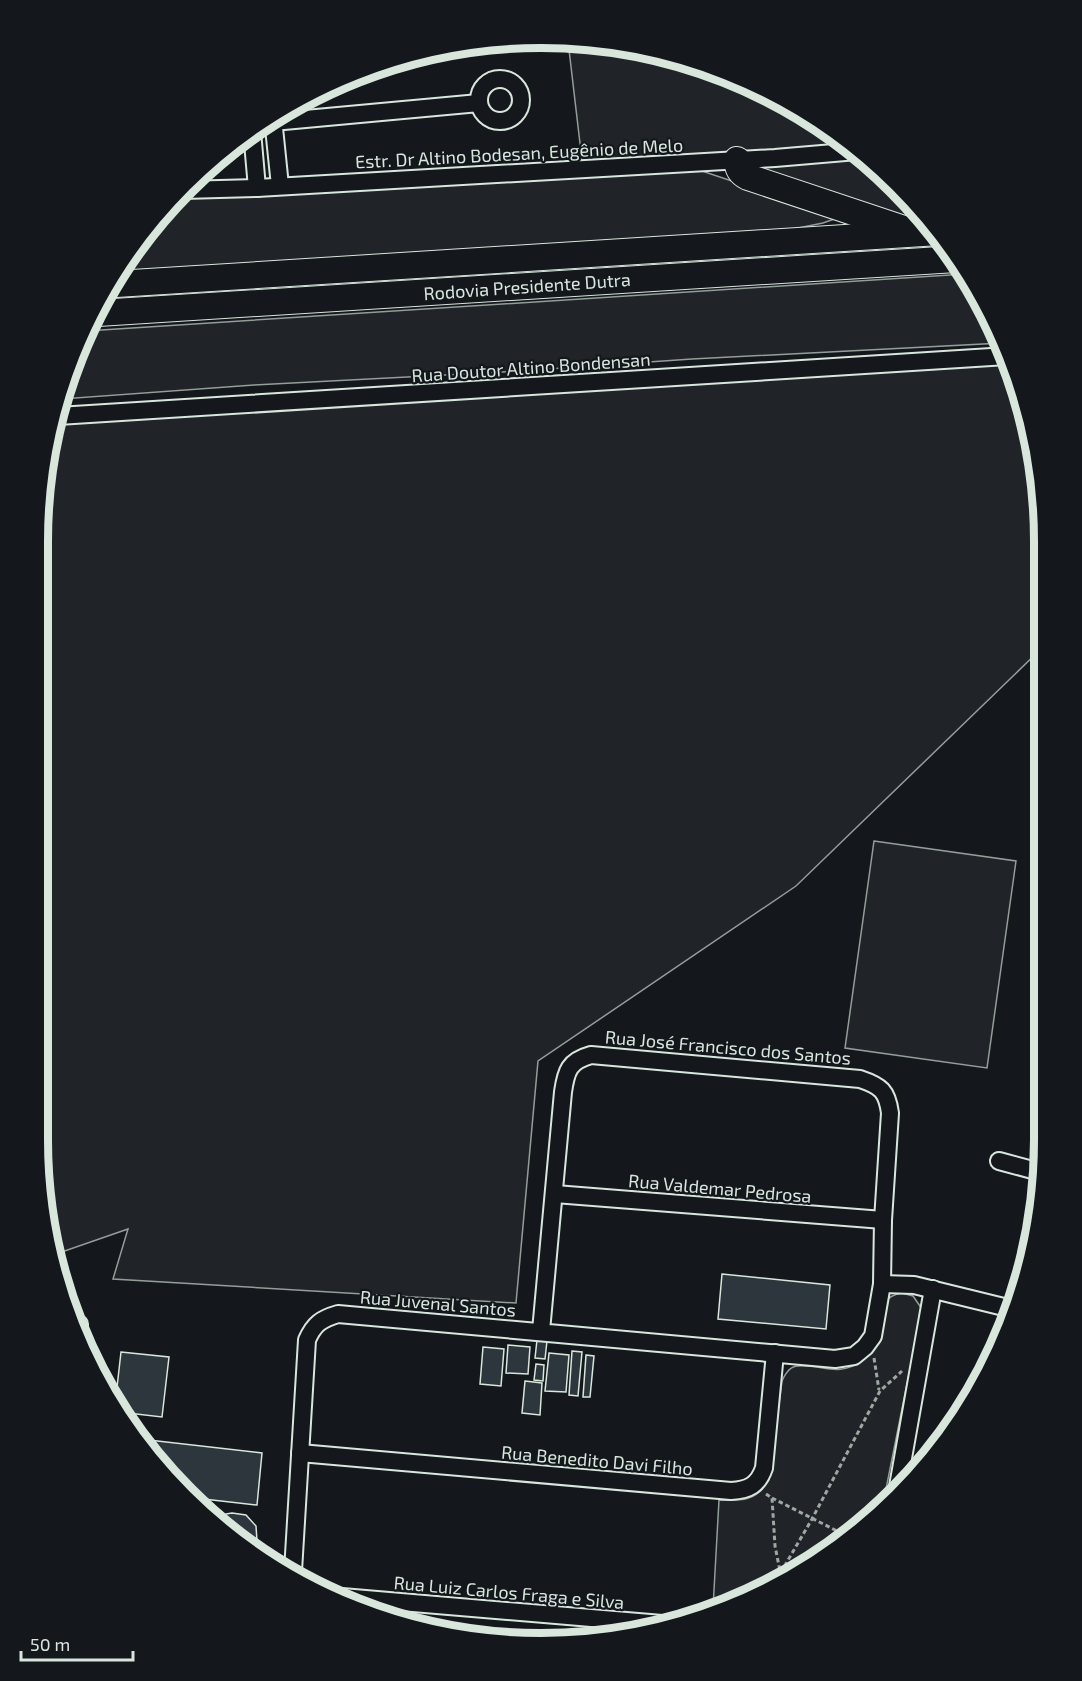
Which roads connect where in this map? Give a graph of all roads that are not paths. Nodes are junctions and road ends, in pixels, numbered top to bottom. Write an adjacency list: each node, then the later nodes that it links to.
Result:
1 (479, 103): 2 (street)
2 (287, 119)
3 (274, 127): 7 (street)
4 (253, 141): 8 (street)
5 (844, 152): 6 (street, Estr. Dr Altino Bodesan, Eugênio de Melo)
6 (737, 160): 7 (street, Estr. Dr Altino Bodesan, Eugênio de Melo); 10 (highway)
7 (280, 186): 8 (street, Estr. Dr Altino Bodesan, Eugênio de Melo)
8 (257, 188): 9 (street, Estr. Dr Altino Bodesan, Eugênio de Melo)
9 (195, 190)
10 (925, 232)
11 (926, 233): 13 (highway, Rodovia Presidente Dutra)
12 (946, 260): 14 (highway, Rodovia Presidente Dutra)
13 (120, 284)
14 (105, 312)
15 (998, 357): 16 (street, Rua Doutor Altino Bondensan)
16 (64, 416)
17 (999, 1161): 18 (street)
18 (1033, 1170)
19 (555, 1194): 20 (street, Rua Valdemar Pedrosa); 20 (street, Rua José Francisco dos Santos); 24 (street, Rua José Francisco dos Santos)
20 (883, 1220): 21 (street, Rua José Francisco dos Santos)
21 (882, 1284): 22 (street); 25 (street, Rua José Francisco dos Santos)
22 (933, 1289): 23 (street); 28 (street)
23 (1004, 1307)
24 (541, 1331): 26 (street, Rua Juvenal Santos); 27 (street, Rua Juvenal Santos)
25 (865, 1347): 26 (street, Rua Juvenal Santos)
26 (775, 1353): 27 (street, Rua Benedito Davi Filho)
27 (300, 1453): 29 (street, Rua Juvenal Santos)
28 (899, 1479)
29 (292, 1566)
30 (361, 1599): 31 (street, Rua Luiz Carlos Fraga e Silva)
31 (643, 1622)

